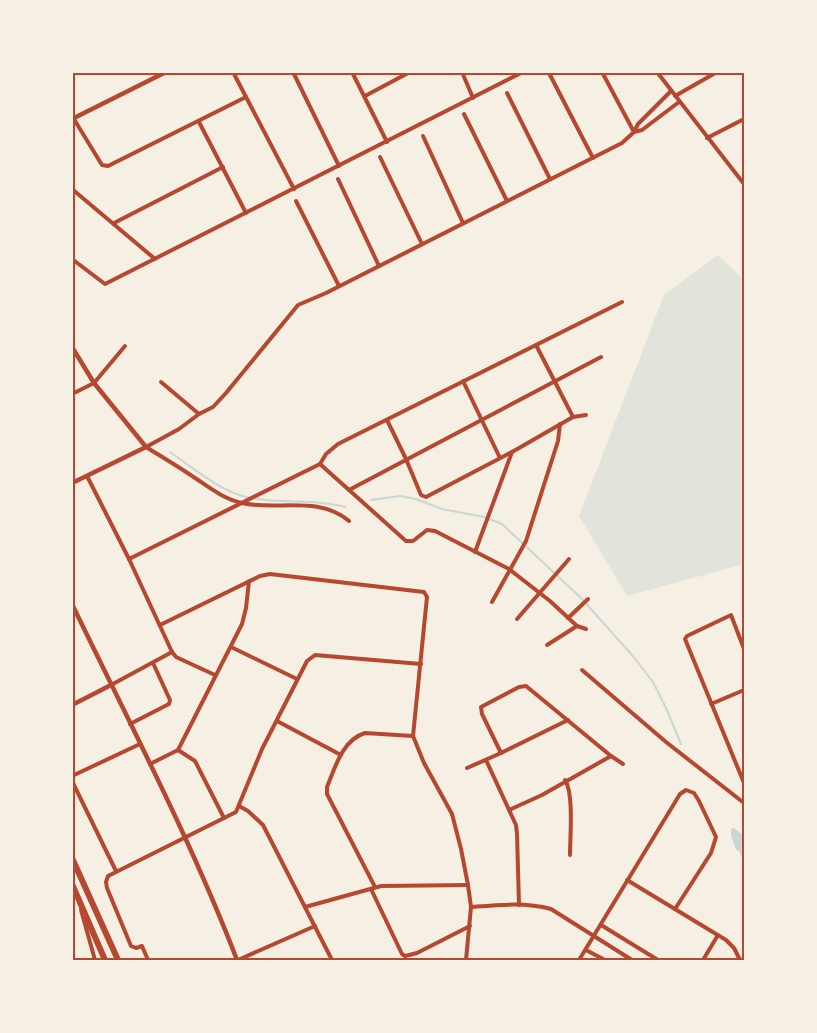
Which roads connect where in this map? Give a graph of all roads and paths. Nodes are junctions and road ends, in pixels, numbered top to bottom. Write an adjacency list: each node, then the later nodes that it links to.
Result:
1 (166, 72): 20 (street)
2 (233, 72): 16 (street)
3 (352, 72): 14 (street)
4 (410, 72): 14 (street)
5 (462, 72): 17 (street)
6 (602, 72): 23 (street)
7 (657, 72): 12 (street)
8 (717, 72): 15 (street)
9 (293, 73): 29 (street)
10 (521, 73): 17 (street)
11 (549, 73): 28 (street)
12 (671, 91): 15 (street); 23 (street)
13 (507, 94): 32 (street)
14 (364, 96): 26 (street)
15 (675, 96): 18 (street)
16 (246, 98): 22 (street); 35 (street)
17 (473, 98): 26 (street)
18 (680, 102): 23 (street); 25 (street)
19 (464, 114): 37 (street)
20 (73, 118): 22 (street)
21 (744, 119): 25 (street)
22 (199, 122): 30 (street)
23 (634, 132): 28 (street)
24 (423, 136): 40 (street)
25 (707, 138): 33 (street)
26 (387, 142): 29 (street)
27 (380, 157): 41 (street)
28 (592, 158): 32 (street)
29 (340, 166): 35 (street)
30 (223, 167): 38 (street); 39 (street)
31 (338, 178): 44 (street)
32 (550, 179): 37 (street)
33 (744, 183)
34 (72, 189): 39 (street)
35 (294, 189): 38 (street)
36 (296, 201): 45 (street)
37 (507, 201): 40 (street)
38 (246, 213): 43 (street)
39 (114, 223): 43 (street)
40 (463, 223): 41 (street)
41 (422, 244): 44 (street)
42 (72, 259): 43 (street)
43 (155, 259)
44 (379, 266): 45 (street)
45 (338, 286): 56 (street)
46 (622, 302): 47 (street)
47 (536, 344): 51 (street); 53 (street)
48 (125, 346): 54 (street)
49 (72, 347): 54 (street)
50 (602, 357): 53 (street)
51 (463, 381): 59 (street); 60 (street)
52 (161, 382): 56 (street)
53 (556, 382): 58 (street); 60 (street)
54 (94, 383): 55 (street); 62 (street)
55 (72, 394)
56 (199, 414): 62 (street)
57 (586, 414): 58 (street)
58 (573, 417): 61 (street)
59 (387, 420): 65 (street); 66 (street)
60 (481, 420): 64 (street); 65 (street)
61 (560, 424): 63 (street); 75 (street)
62 (146, 447): 67 (street); 70 (street)
63 (512, 452): 64 (street); 72 (street)
64 (500, 458): 65 (street)
65 (406, 459): 69 (street)
66 (320, 464): 69 (street); 70 (street)
67 (87, 476): 68 (street); 73 (street)
68 (73, 482)
69 (349, 490): 72 (street)
70 (242, 503): 71 (street); 73 (street)
71 (349, 521)
72 (475, 552): 75 (street)
73 (129, 559): 83 (street)
74 (569, 560): 77 (street)
75 (509, 570): 77 (street); 79 (street)
76 (249, 581): 83 (street); 87 (street); 91 (street)
77 (540, 594): 81 (street); 82 (street)
78 (587, 600): 81 (street)
79 (492, 602)
80 (72, 604): 95 (street)
81 (568, 618): 84 (street)
82 (517, 619)
83 (160, 625): 89 (street)
84 (577, 626): 85 (street); 86 (street)
85 (586, 629)
86 (548, 645)
87 (231, 647): 93 (street); 94 (street)
88 (744, 648): 97 (street)
89 (172, 652): 90 (street); 93 (street)
90 (152, 663): 95 (street); 101 (street)
91 (421, 664): 94 (street); 102 (street)
92 (582, 670): 116 (street)
93 (215, 675): 104 (street)
94 (297, 679): 100 (street)
95 (111, 685): 98 (street); 101 (street)
96 (744, 690): 97 (street)
97 (711, 704): 115 (street)
98 (72, 705)
99 (568, 720): 105 (street); 105 (street); 107 (street)
100 (277, 721): 106 (street); 117 (street)
101 (130, 724): 103 (street)
102 (413, 736): 106 (street); 125 (street)
103 (140, 744): 109 (street); 112 (street)
104 (178, 750): 109 (street); 119 (street)
105 (501, 753): 108 (street)
106 (341, 755): 127 (street)
107 (611, 756): 110 (street); 113 (street)
108 (486, 760): 111 (street); 118 (street)
109 (150, 764): 120 (street)
110 (623, 764)
111 (466, 768)
112 (72, 776)
113 (565, 780): 118 (street); 121 (street)
114 (72, 781): 123 (street)
115 (744, 783)
116 (744, 803)
117 (239, 806): 119 (street); 129 (street)
118 (509, 810): 128 (street)
119 (224, 818): 120 (street)
120 (185, 837): 123 (street); 142 (street)
121 (570, 855)
122 (72, 858): 140 (highway)
123 (116, 871): 141 (street)
124 (627, 880): 131 (street); 131 (street); 132 (street)
125 (468, 885): 127 (street); 130 (street)
126 (74, 887): 138 (street); 139 (highway)
127 (373, 888): 129 (street); 134 (street)
128 (519, 905): 130 (street); 136 (street)
129 (305, 907): 133 (street)
130 (471, 907): 134 (street)
131 (675, 910): 135 (street)
132 (601, 924): 136 (street); 148 (street)
133 (315, 926): 142 (street); 143 (street)
134 (470, 926): 144 (street)
135 (718, 935): 149 (street); 150 (street)
136 (594, 937): 137 (street); 147 (street)
137 (586, 950): 145 (street); 146 (street)
138 (94, 960)
139 (105, 960)
140 (118, 960)
141 (148, 960)
142 (237, 960)
143 (332, 960)
144 (466, 960)
145 (579, 960)
146 (605, 960)
147 (632, 960)
148 (658, 960)
149 (703, 960)
150 (740, 960)

